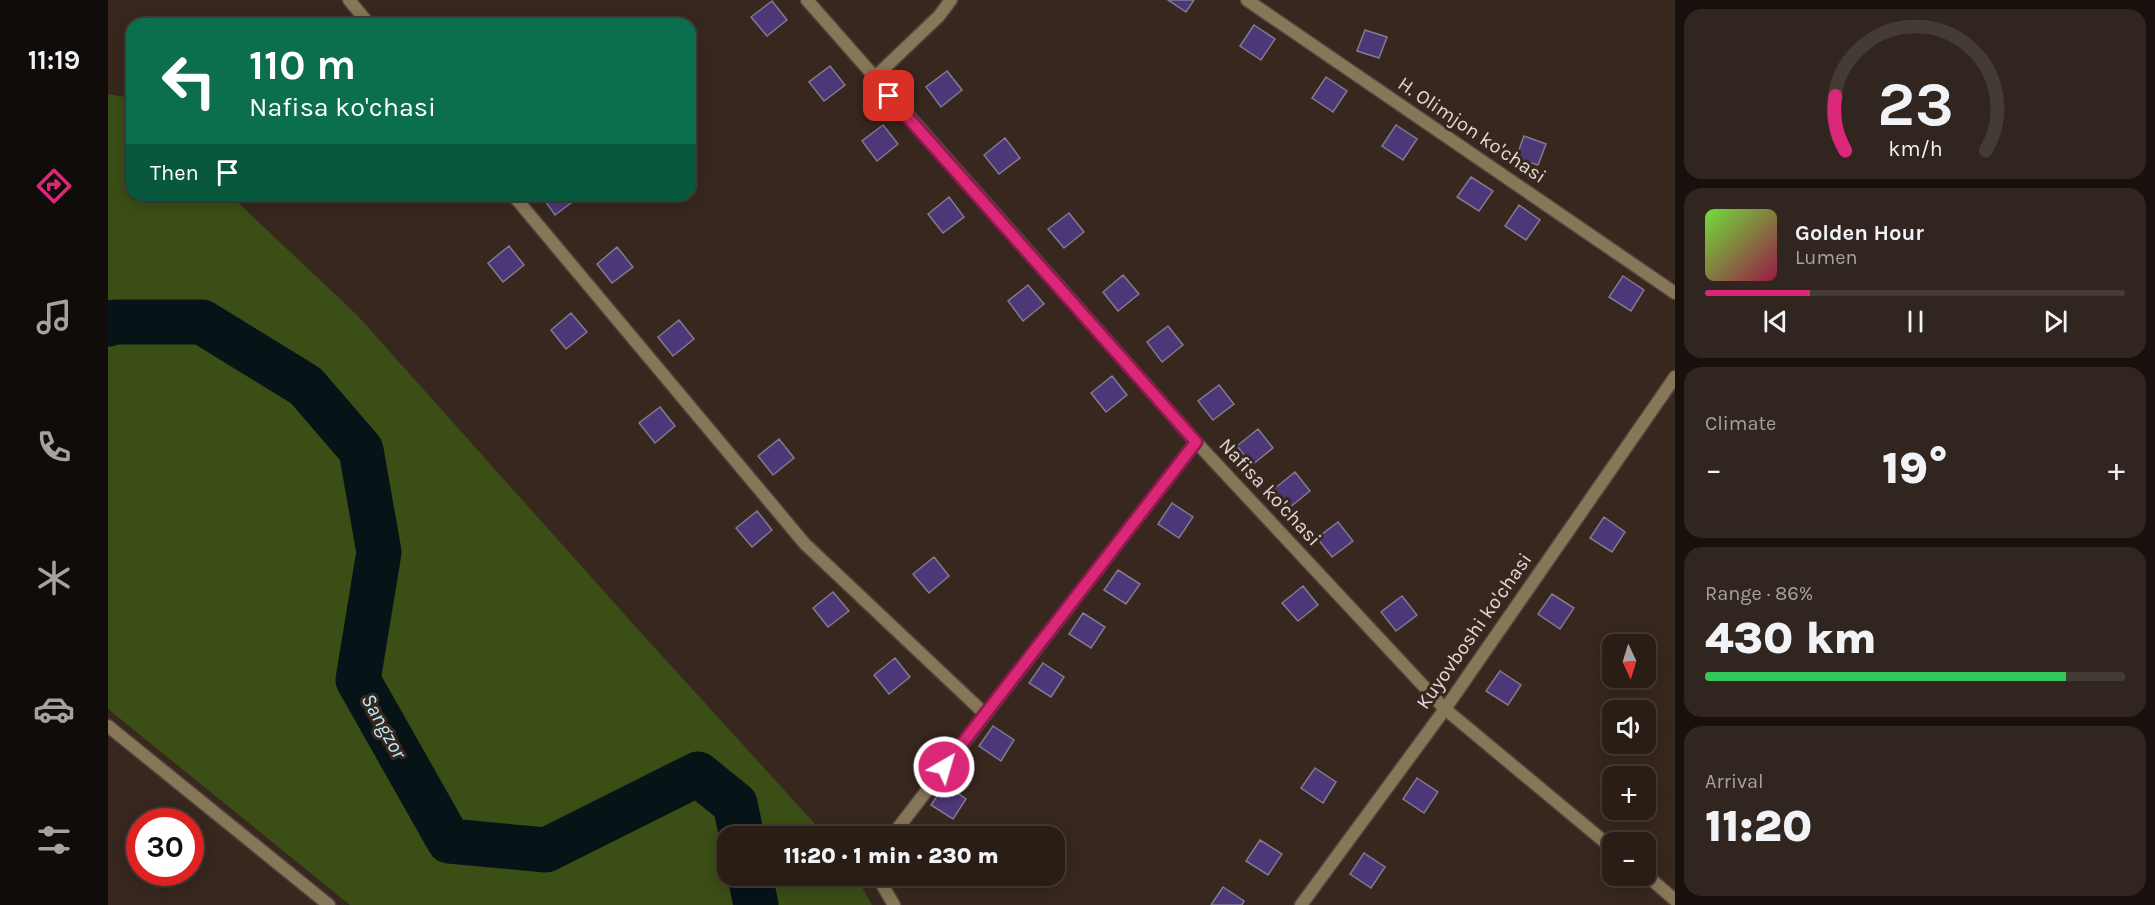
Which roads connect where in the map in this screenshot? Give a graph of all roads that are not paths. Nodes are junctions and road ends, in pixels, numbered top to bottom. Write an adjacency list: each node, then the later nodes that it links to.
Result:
1 (349, 0): 5 (street)
2 (807, 0): 6 (street, Nafisa ko'chasi)
3 (951, 0): 6 (street)
4 (1247, 0): 8 (street, H. Olimjon ko'chasi)
5 (364, 18)
6 (874, 78): 10 (street, Nafisa ko'chasi)
7 (518, 201): 12 (street)
8 (1675, 293)
9 (1675, 377): 11 (street, Kuyovboshi ko'chasi)
10 (1196, 442): 11 (street, Nafisa ko'chasi); 12 (street)
11 (1445, 709): 15 (street, Nafisa ko'chasi); 21 (street, Kuyovboshi ko'chasi)
12 (985, 714): 14 (street)
13 (108, 726): 19 (street)
14 (899, 826)
15 (1602, 840)
16 (1656, 884): 18 (street)
17 (883, 886): 20 (street)
18 (1675, 900)
19 (329, 905)
20 (894, 905)
21 (1301, 905)

